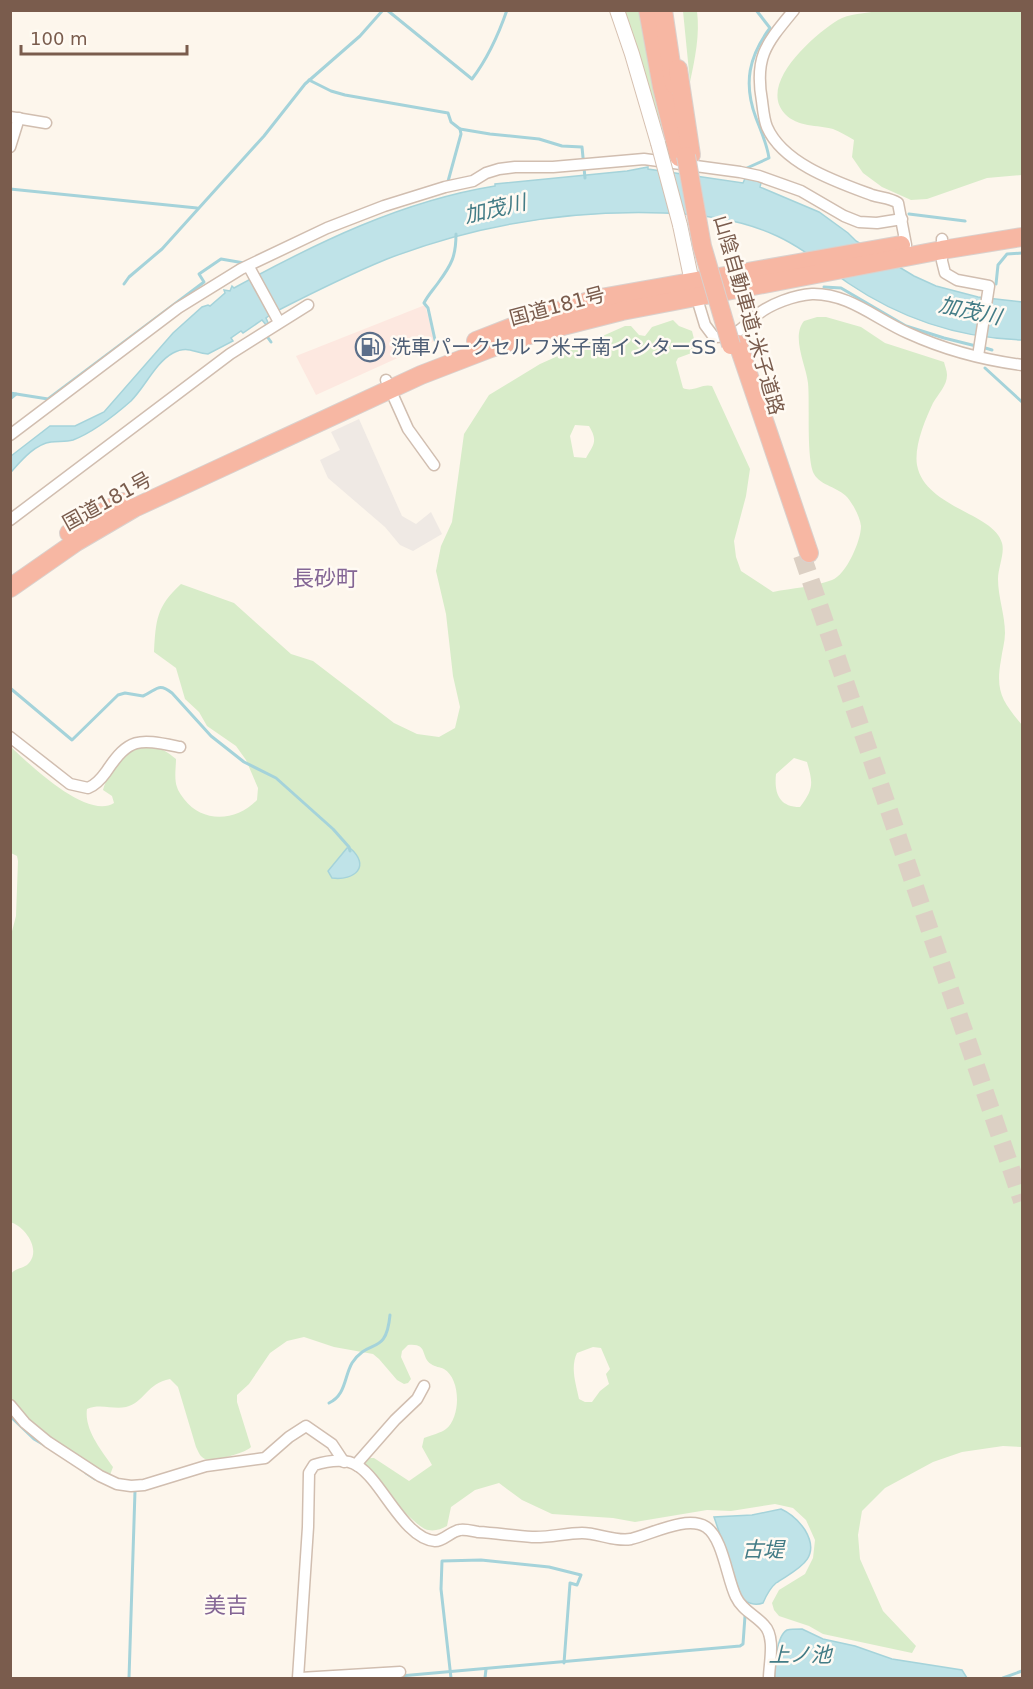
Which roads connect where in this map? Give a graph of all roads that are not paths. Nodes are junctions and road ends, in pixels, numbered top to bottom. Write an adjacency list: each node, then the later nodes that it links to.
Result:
1 (616, 10): 15 (street, bridge)
2 (648, 10): 8 (highway)
3 (794, 10): 9 (street)
4 (669, 14): 8 (highway, 山陰自動車道;米子道路)
5 (15, 117): 6 (street); 7 (street)
6 (46, 123)
7 (10, 147)
8 (685, 156): 18 (highway, 山陰自動車道;米子道路); 18 (highway, 山陰自動車道;米子道路, bridge)
9 (902, 219): 13 (street); 14 (street)
10 (1023, 224): 12 (highway, 国道181号)
11 (1023, 237): 12 (highway, 国道181号)
12 (942, 244): 13 (highway, 国道181号); 19 (street)
13 (904, 249): 15 (highway, 国道181号)
14 (251, 269): 17 (street); 22 (street)
15 (694, 290): 19 (street); 21 (highway, 国道181号)
16 (308, 305): 17 (street)
17 (276, 317): 24 (street)
18 (734, 344): 25 (highway, 山陰自動車道;米子道路)
19 (979, 352): 20 (street)
20 (1023, 365)
21 (388, 385): 23 (street); 26 (highway, 国道181号); 27 (highway, 国道181号)
22 (10, 435)
23 (434, 465)
24 (10, 520)
25 (805, 554)
26 (10, 573)
27 (10, 588)
28 (10, 737): 29 (street)
29 (180, 747)
30 (424, 1386): 33 (street)
31 (10, 1405): 32 (street)
32 (344, 1462): 33 (street); 35 (street)
33 (358, 1466): 36 (street)
34 (400, 1672): 35 (street)
35 (299, 1678)
36 (769, 1678)

